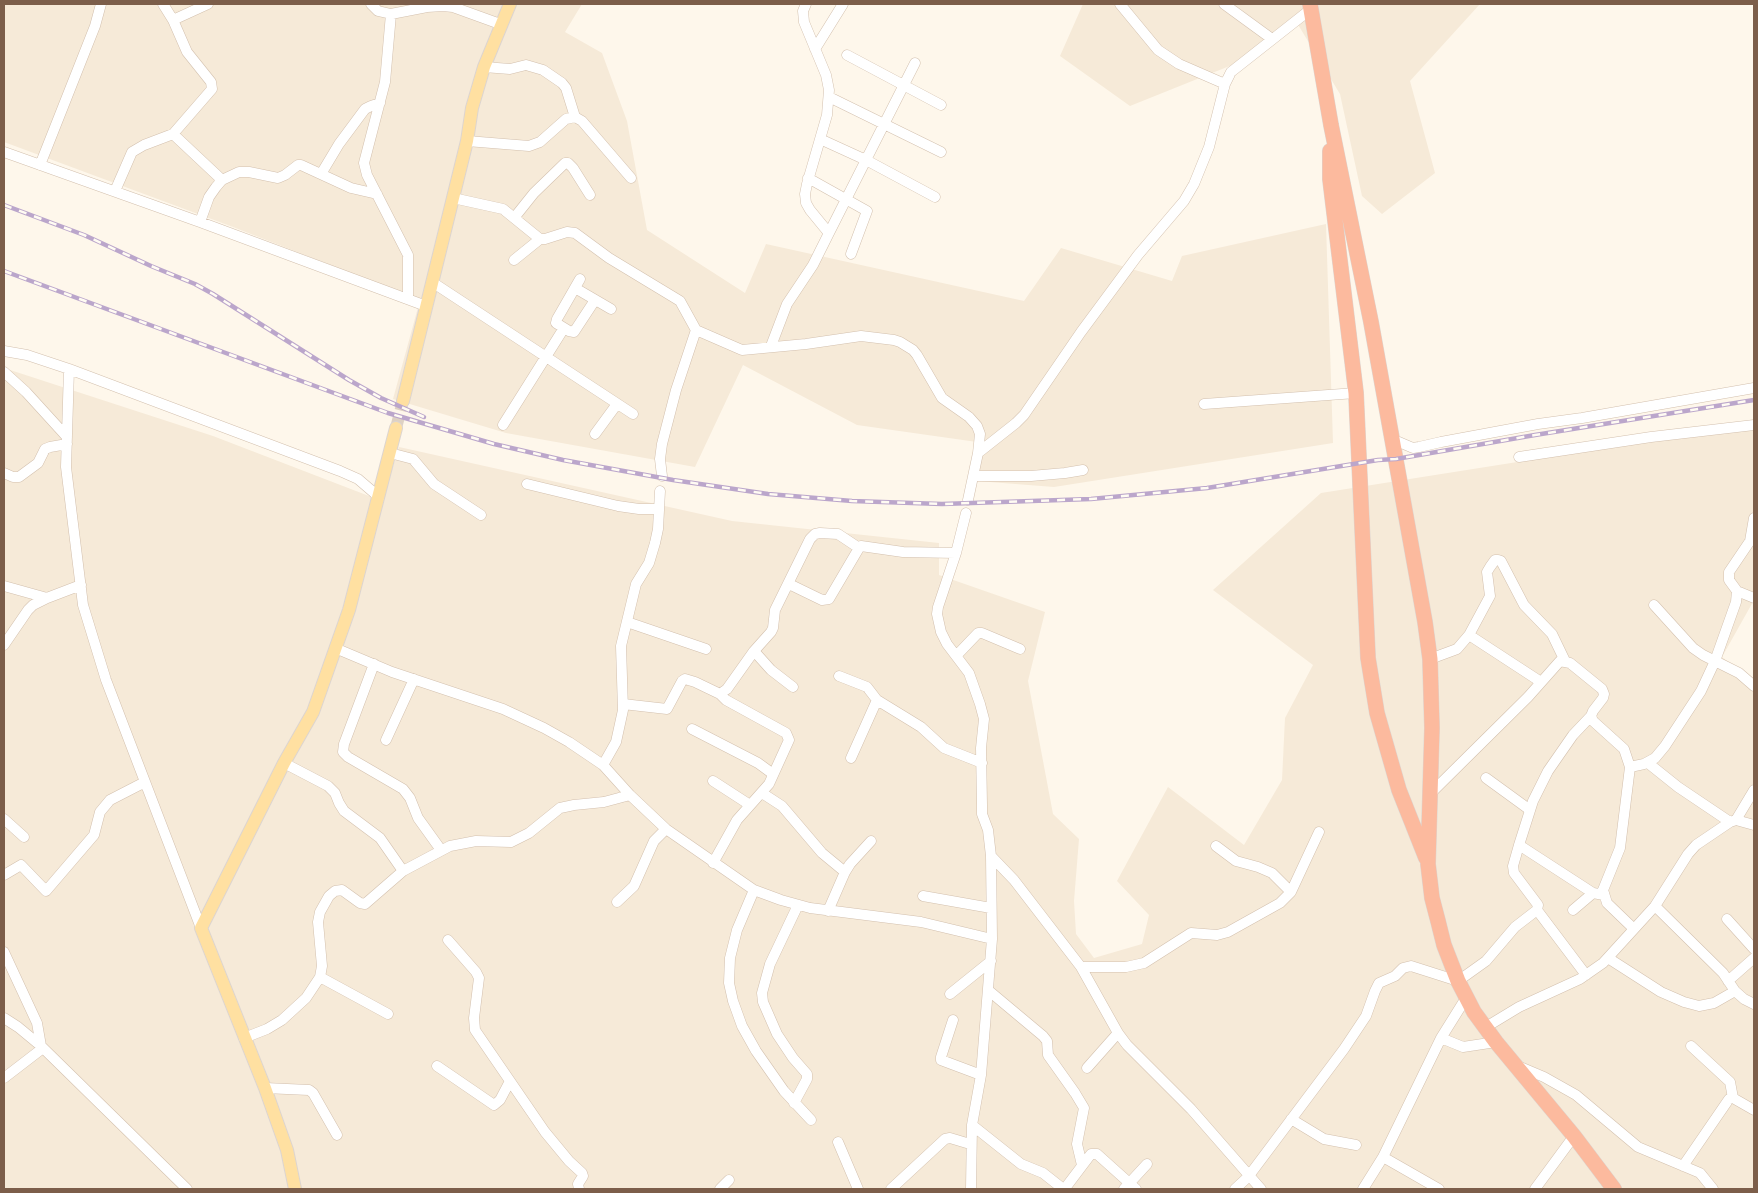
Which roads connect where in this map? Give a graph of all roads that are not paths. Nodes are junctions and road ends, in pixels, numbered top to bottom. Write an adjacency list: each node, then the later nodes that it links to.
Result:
1 (101, 4): 33 (street)
2 (163, 4): 12 (street)
3 (208, 4): 12 (street)
4 (371, 4): 11 (street)
5 (510, 4): 13 (main road)
6 (806, 4): 15 (street)
7 (843, 4): 15 (street)
8 (1120, 4): 19 (street)
9 (1224, 4): 14 (street)
10 (1311, 6): 14 (street); 26 (highway)
11 (391, 14): 13 (street); 22 (street)
12 (173, 20): 27 (street)
13 (500, 24): 18 (main road)
14 (1272, 39): 19 (street)
15 (815, 49): 21 (street)
16 (847, 55): 20 (street)
17 (915, 63): 20 (street)
18 (484, 67): 24 (street); 29 (main road)
19 (1225, 84): 75 (street)
20 (904, 85): 23 (street); 25 (street)
21 (829, 97): 25 (street); 28 (street)
22 (380, 103): 34 (street); 39 (street)
23 (941, 105)
24 (575, 117): 29 (street); 35 (street)
25 (884, 123): 31 (street); 32 (street)
26 (1331, 125): 63 (highway); 72 (highway)
27 (173, 134): 37 (street); 38 (street)
28 (820, 139): 32 (street); 36 (street)
29 (466, 141): 41 (main road)
30 (4, 152): 33 (street)
31 (941, 152)
32 (866, 160): 42 (street); 43 (street)
33 (40, 165): 38 (street)
34 (321, 174): 37 (street); 39 (street)
35 (631, 178)
36 (808, 178): 42 (street); 46 (street)
37 (222, 180): 45 (street)
38 (115, 191): 45 (street)
39 (377, 194): 51 (street)
40 (590, 196): 44 (street)
41 (452, 198): 44 (street); 50 (main road)
42 (846, 198): 46 (street); 48 (street)
43 (935, 198)
44 (514, 218): 47 (street)
45 (200, 222): 51 (street)
46 (828, 234): 57 (street)
47 (540, 239): 49 (street); 56 (street)
48 (851, 254)
49 (514, 260)
50 (432, 282): 53 (main road); 59 (street)
51 (408, 299): 53 (street)
52 (595, 300): 54 (street); 55 (street); 55 (street)
53 (426, 306): 64 (main road)
54 (611, 309)
55 (564, 328): 59 (street)
56 (696, 330): 57 (street); 79 (street)
57 (771, 346): 75 (street)
58 (4, 351): 60 (street)
59 (546, 357): 65 (street); 68 (street)
60 (69, 369): 73 (street); 83 (street)
61 (4, 372): 73 (street)
62 (1754, 388): 72 (street)
63 (1356, 393): 66 (street); 149 (highway)
64 (403, 401)
65 (617, 404): 67 (street); 71 (street)
66 (1204, 404)
67 (633, 414)
68 (503, 425)
69 (1754, 425): 76 (street)
70 (396, 428): 74 (main road)
71 (595, 434)
72 (1392, 439): 106 (highway)
73 (67, 441): 78 (street); 92 (street)
74 (390, 453): 83 (main road); 87 (street)
75 (978, 453): 80 (street)
76 (1519, 457)
77 (1082, 470): 80 (street)
78 (4, 473)
79 (662, 476)
80 (974, 476): 84 (street)
81 (528, 484): 85 (street)
82 (660, 491): 85 (street)
83 (379, 497): 101 (main road)
84 (968, 500)
85 (659, 508): 98 (street)
86 (966, 513): 90 (street)
87 (481, 515)
88 (1754, 518): 94 (street)
89 (859, 548): 90 (street); 91 (street); 91 (street)
90 (956, 553): 105 (street)
91 (789, 584): 104 (street)
92 (81, 585): 95 (street); 130 (street)
93 (4, 586): 95 (street)
94 (1737, 591): 96 (street); 108 (street)
95 (47, 598): 100 (street)
96 (1754, 598)
97 (1654, 605): 108 (street)
98 (627, 622): 102 (street); 117 (street)
99 (1470, 635): 106 (street); 107 (street); 112 (street)
100 (4, 645)
101 (336, 648): 109 (street); 122 (main road)
102 (706, 649)
103 (1020, 649): 105 (street)
104 (754, 651): 114 (street); 115 (street)
105 (956, 656): 123 (street)
106 (1430, 659): 133 (highway)
107 (1565, 661): 112 (street); 118 (street)
108 (1715, 662): 113 (street); 124 (street)
109 (374, 664): 111 (street); 146 (street)
110 (839, 676): 116 (street)
111 (414, 679): 120 (street); 125 (street)
112 (1541, 682): 133 (street)
113 (1754, 686)
114 (793, 687)
115 (720, 694): 117 (street); 127 (street)
116 (877, 700): 121 (street); 123 (street)
117 (623, 704): 125 (street)
118 (1592, 716): 126 (street); 136 (street)
119 (692, 729): 127 (street)
120 (386, 740)
121 (851, 758)
122 (284, 763): 150 (street); 165 (main road)
123 (982, 763): 147 (street)
124 (1648, 763): 126 (street); 138 (street)
125 (603, 765): 134 (street)
126 (1630, 767): 155 (street)
127 (773, 774): 132 (street)
128 (1486, 778): 136 (street)
129 (713, 781): 135 (street)
130 (145, 782): 152 (street); 165 (street)
131 (1754, 790): 138 (street)
132 (762, 794): 135 (street); 151 (street)
133 (1430, 794): 149 (highway)
134 (630, 795): 140 (street); 146 (street)
135 (750, 805): 148 (street)
136 (1530, 810): 144 (street)
137 (4, 819): 142 (street)
138 (1733, 821): 139 (street); 159 (street)
139 (1754, 825)
140 (666, 829): 148 (street); 157 (street)
141 (1319, 832): 154 (street)
142 (24, 838)
143 (872, 841): 151 (street)
144 (1519, 845): 155 (street); 161 (street)
145 (1216, 846): 154 (street)
146 (441, 850): 150 (street)
147 (991, 856): 160 (street); 174 (street)
148 (713, 863): 153 (street)
149 (1428, 864): 177 (highway)
150 (403, 871): 176 (street)
151 (845, 872): 163 (street)
152 (4, 875)
153 (754, 890): 158 (street); 202 (street)
154 (1291, 892): 174 (street)
155 (1599, 894): 162 (street); 166 (street)
156 (923, 896): 160 (street)
157 (617, 902)
158 (798, 905): 163 (street); 202 (street)
159 (1655, 906): 166 (street); 178 (street)
160 (992, 908): 167 (street)
161 (1537, 910): 175 (street); 177 (street)
162 (1574, 910)
163 (828, 911): 167 (street)
164 (1727, 919): 169 (street)
165 (201, 928): 189 (main road)
166 (1634, 929): 171 (street)
167 (992, 939): 173 (street)
168 (448, 940): 199 (street)
169 (1754, 949)
170 (4, 952): 193 (street)
171 (1608, 958): 175 (street); 180 (street)
172 (1754, 958): 178 (street)
173 (990, 961): 179 (street); 181 (street)
174 (1081, 968): 188 (street)
175 (1586, 975): 187 (street)
176 (320, 977): 184 (street); 189 (street)
177 (1458, 981): 182 (highway); 205 (street)
178 (1728, 981): 180 (street)
179 (988, 990): 197 (street); 214 (street)
180 (1735, 991): 183 (street)
181 (950, 994)
182 (1466, 998): 187 (highway); 190 (street)
183 (1754, 1004)
184 (388, 1014)
185 (4, 1018): 193 (street)
186 (953, 1020): 197 (street)
187 (1486, 1027): 191 (highway)
188 (1118, 1033): 196 (street); 216 (street)
189 (244, 1038): 200 (main road)
190 (1441, 1038): 191 (street); 212 (street)
191 (1496, 1042): 194 (highway)
192 (1691, 1046): 201 (street)
193 (42, 1047): 198 (street); 219 (street)
194 (1514, 1065): 208 (highway); 215 (street)
195 (437, 1066): 199 (street)
196 (1087, 1068)
197 (981, 1075): 206 (street)
198 (4, 1078)
199 (510, 1081): 221 (street)
200 (265, 1088): 207 (street); 220 (main road)
201 (1733, 1098): 203 (street); 215 (street)
202 (794, 1104): 204 (street)
203 (1754, 1110)
204 (810, 1120)
205 (1291, 1120): 211 (street); 216 (street)
206 (972, 1125): 210 (street); 214 (street)
207 (337, 1135)
208 (1574, 1136): 230 (street); 231 (highway)
209 (838, 1142): 223 (street)
210 (970, 1144): 224 (street); 225 (street)
211 (1356, 1145)
212 (1383, 1157): 228 (street); 229 (street)
213 (1147, 1164): 218 (street)
214 (1082, 1165): 218 (street)
215 (1683, 1166): 232 (street)
216 (1248, 1177): 226 (street); 227 (street)
217 (729, 1180): 222 (street)
218 (1130, 1187)
219 (187, 1189)
220 (295, 1189)
221 (579, 1189)
222 (720, 1189)
223 (858, 1189)
224 (891, 1189)
225 (971, 1189)
226 (1235, 1189)
227 (1261, 1189)
228 (1363, 1189)
229 (1439, 1189)
230 (1535, 1189)
231 (1614, 1189)
232 (1713, 1189)

